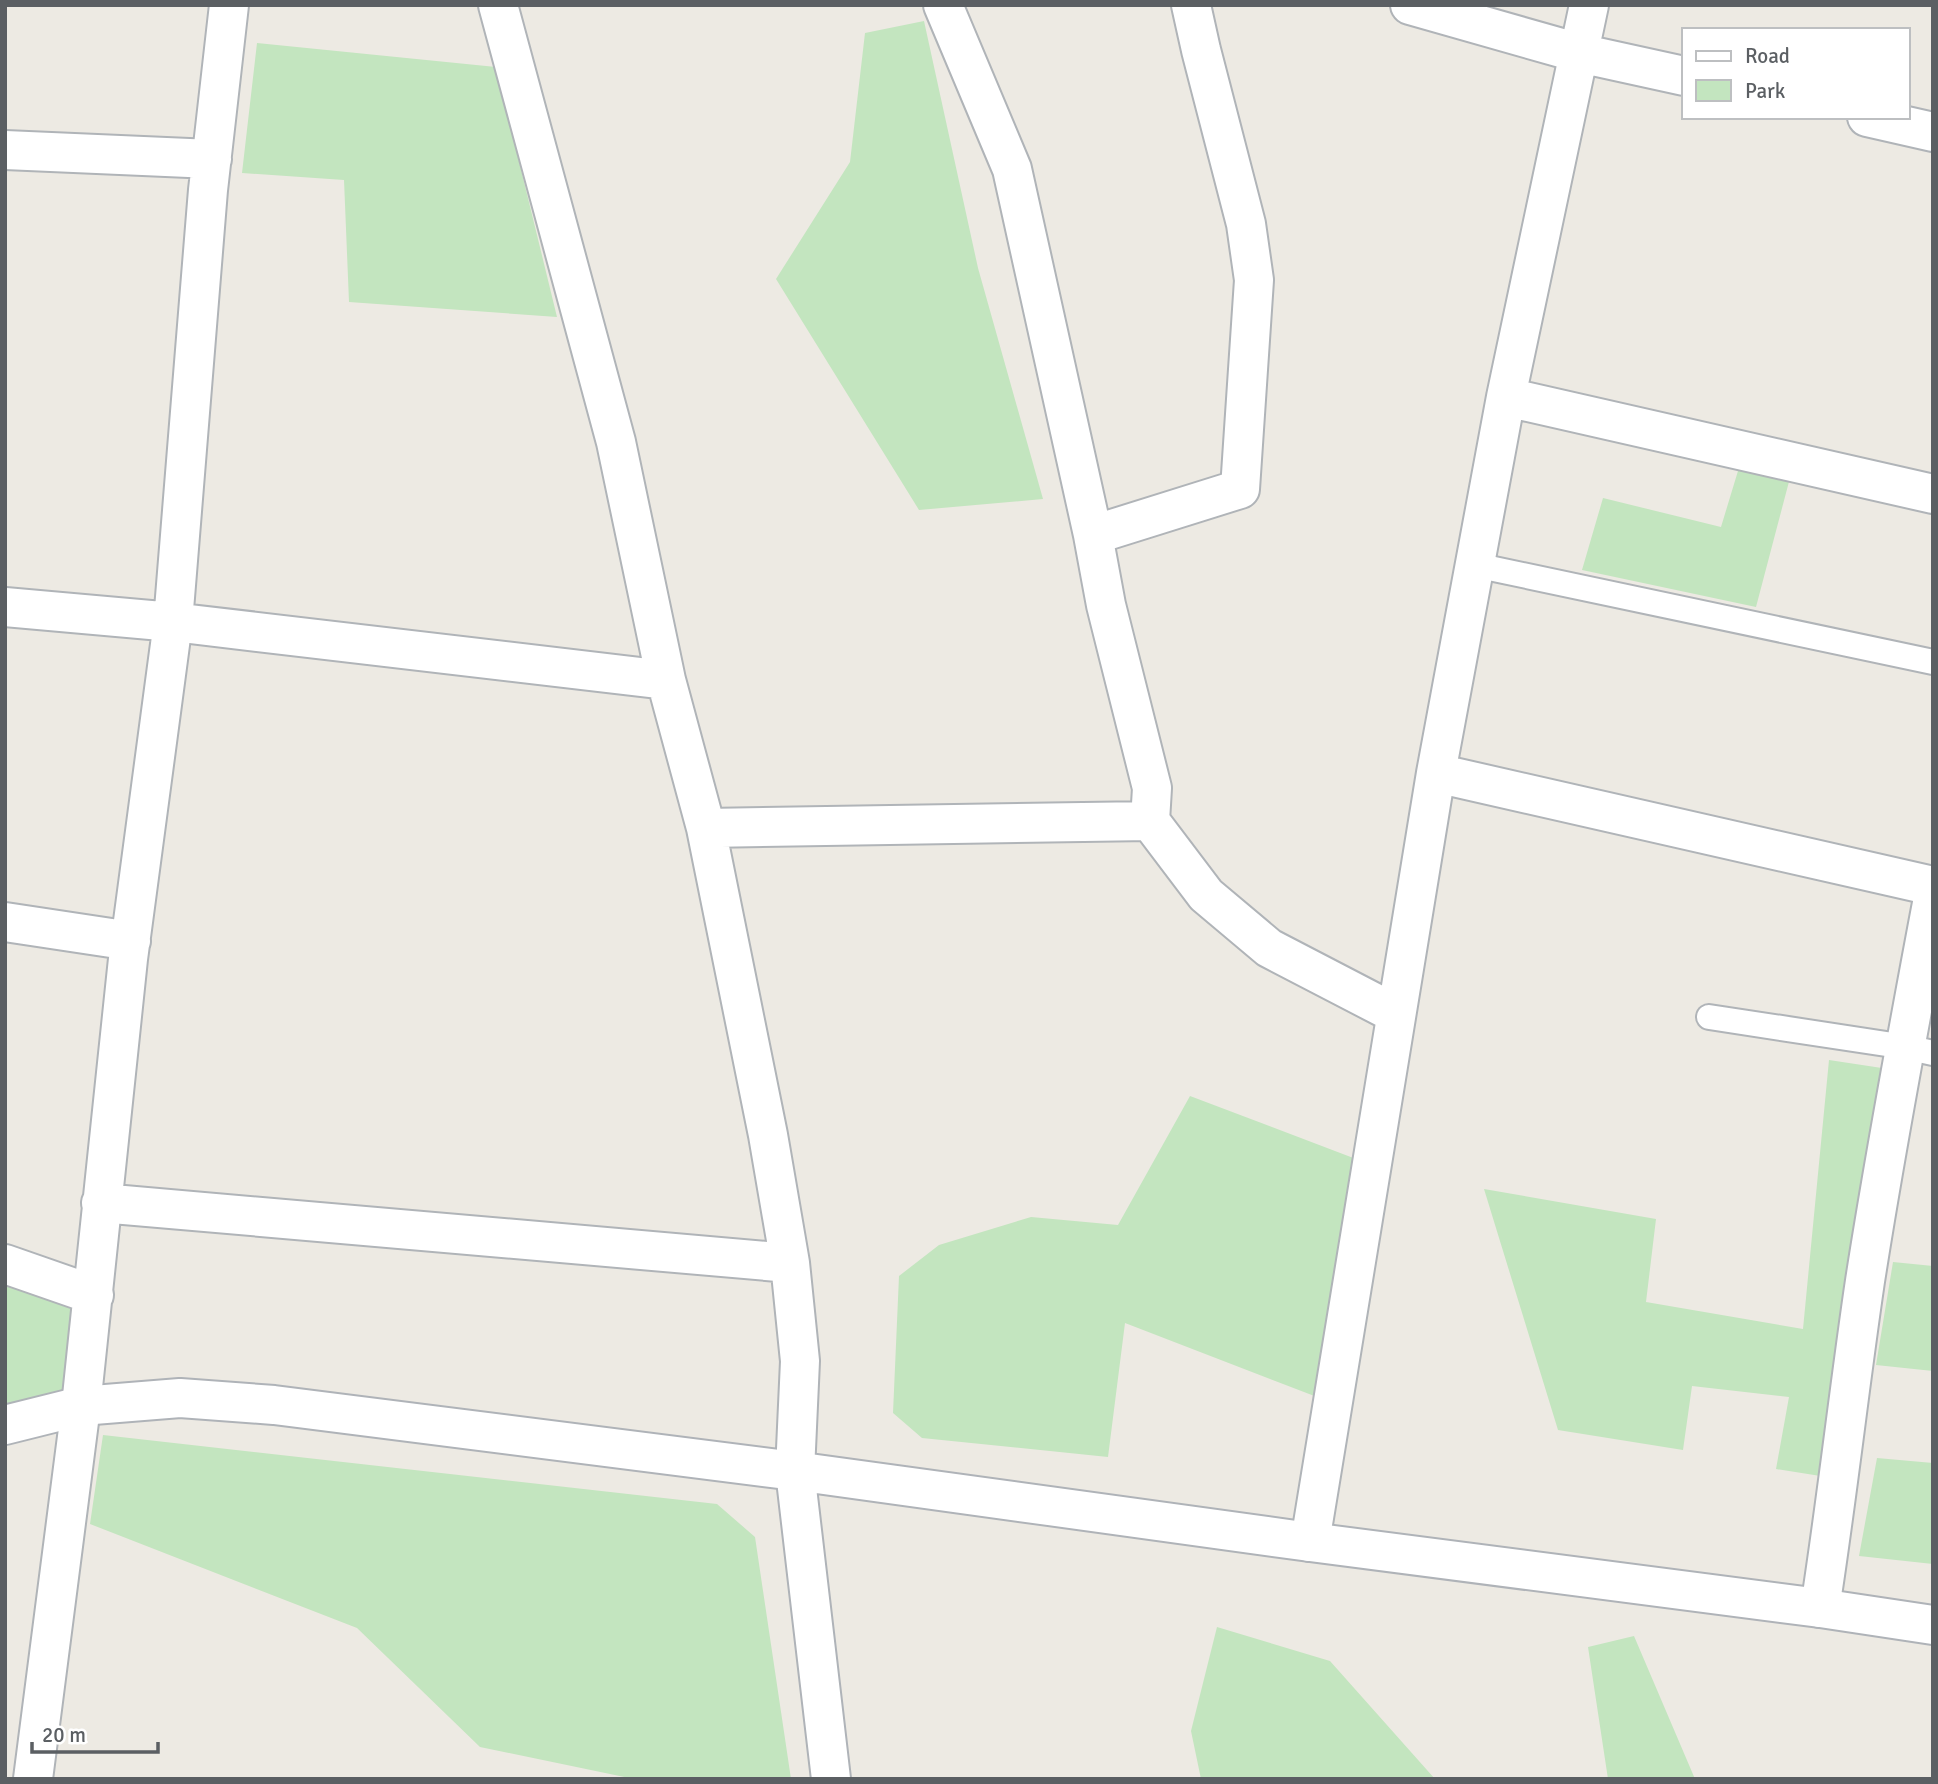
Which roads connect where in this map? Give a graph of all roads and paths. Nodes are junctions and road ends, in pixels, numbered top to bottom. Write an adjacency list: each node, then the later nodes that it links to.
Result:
1 (229, 5): 12 (street)
2 (498, 5): 20 (street)
3 (943, 5): 15 (street)
4 (1191, 5): 15 (street)
5 (1409, 5): 7 (street)
6 (1589, 5): 7 (street)
7 (1579, 53): 8 (street); 13 (street)
8 (1682, 76)
9 (1876, 119): 10 (street)
10 (1933, 132)
11 (5, 150): 12 (street)
12 (212, 159): 18 (street)
13 (1506, 397): 14 (street); 16 (street)
14 (1933, 494)
15 (1093, 535): 22 (street)
16 (1475, 565): 19 (lane); 21 (street)
17 (5, 607): 18 (street)
18 (173, 622): 20 (street); 27 (street)
19 (1933, 662)
20 (666, 680): 23 (street)
21 (1436, 773): 24 (street); 28 (street)
22 (1150, 821): 23 (street); 28 (street)
23 (706, 828): 32 (street)
24 (1933, 886)
25 (1933, 898): 30 (street)
26 (5, 922): 27 (street)
27 (131, 941): 31 (street)
28 (1396, 1014): 38 (street)
29 (1709, 1017): 30 (lane)
30 (1919, 1050): 39 (street)
31 (102, 1203): 32 (street); 34 (street)
32 (790, 1263): 37 (street)
33 (5, 1265): 34 (street)
34 (94, 1295): 35 (street)
35 (81, 1406): 36 (street); 37 (street); 41 (street)
36 (5, 1425)
37 (795, 1471): 38 (street); 42 (street)
38 (1310, 1542): 39 (street)
39 (1820, 1608): 40 (street)
40 (1933, 1625)
41 (33, 1779)
42 (831, 1779)

